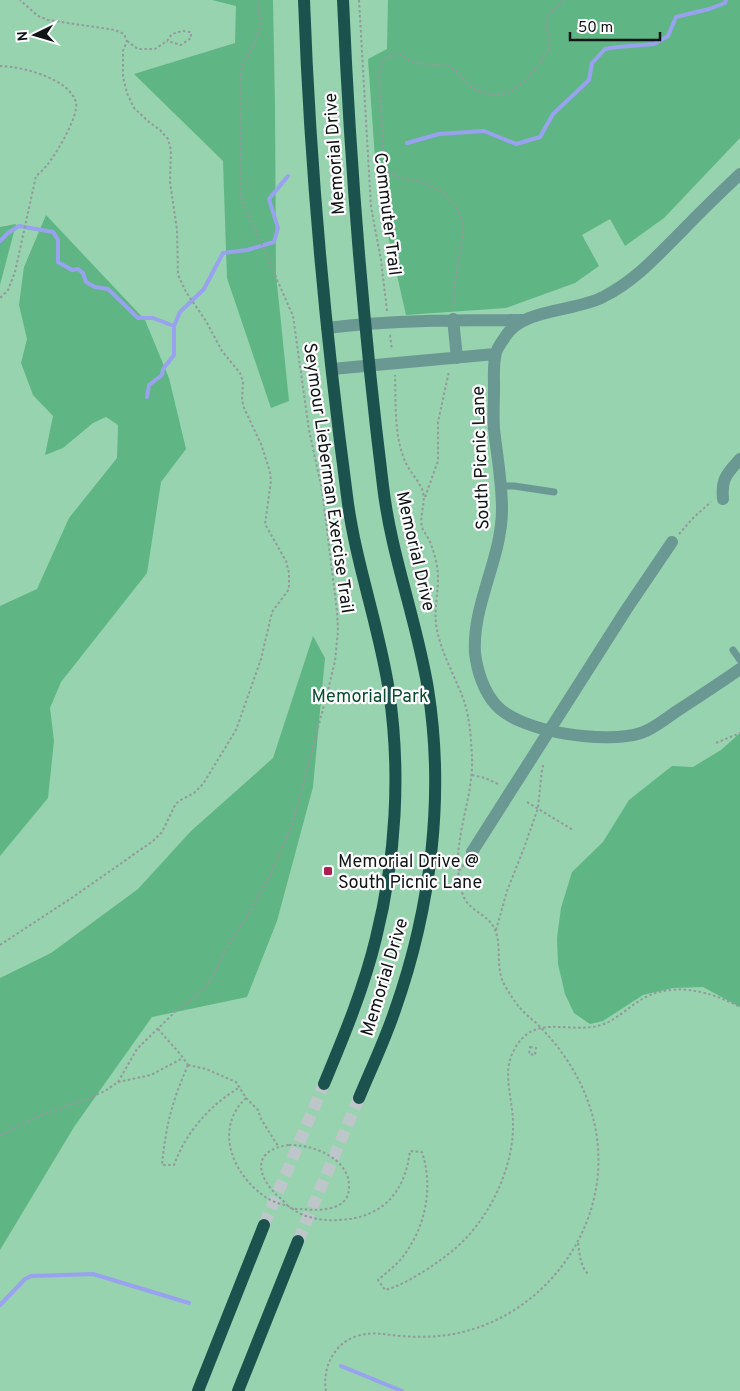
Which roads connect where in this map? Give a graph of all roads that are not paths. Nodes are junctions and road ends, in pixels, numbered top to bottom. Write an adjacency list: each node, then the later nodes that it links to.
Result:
1 (304, 0): 7 (main road, Memorial Drive)
2 (343, 0): 6 (main road, Memorial Drive)
3 (740, 174): 5 (street, South Picnic Lane)
4 (453, 319): 5 (street, South Picnic Lane); 6 (street, South Picnic Lane); 9 (street)
5 (524, 320): 8 (street, South Picnic Lane)
6 (366, 323): 7 (street, South Picnic Lane); 10 (main road, Memorial Drive)
7 (327, 328): 11 (main road, Memorial Drive)
8 (496, 354): 9 (street); 13 (street, South Picnic Lane)
9 (457, 358): 10 (street)
10 (371, 365): 11 (street); 23 (main road, Memorial Drive)
11 (332, 369): 22 (main road, Memorial Drive)
12 (740, 459): 15 (street)
13 (501, 486): 14 (lane); 20 (street, South Picnic Lane)
14 (554, 492)
15 (723, 499)
16 (672, 542): 20 (street)
17 (733, 650): 18 (lane)
18 (740, 660)
19 (740, 669): 20 (street, South Picnic Lane)
20 (549, 730): 21 (street)
21 (472, 852)
22 (324, 1084)
23 (360, 1098)
24 (264, 1225): 26 (main road)
25 (298, 1242): 27 (main road)
26 (198, 1391)
27 (238, 1391)

